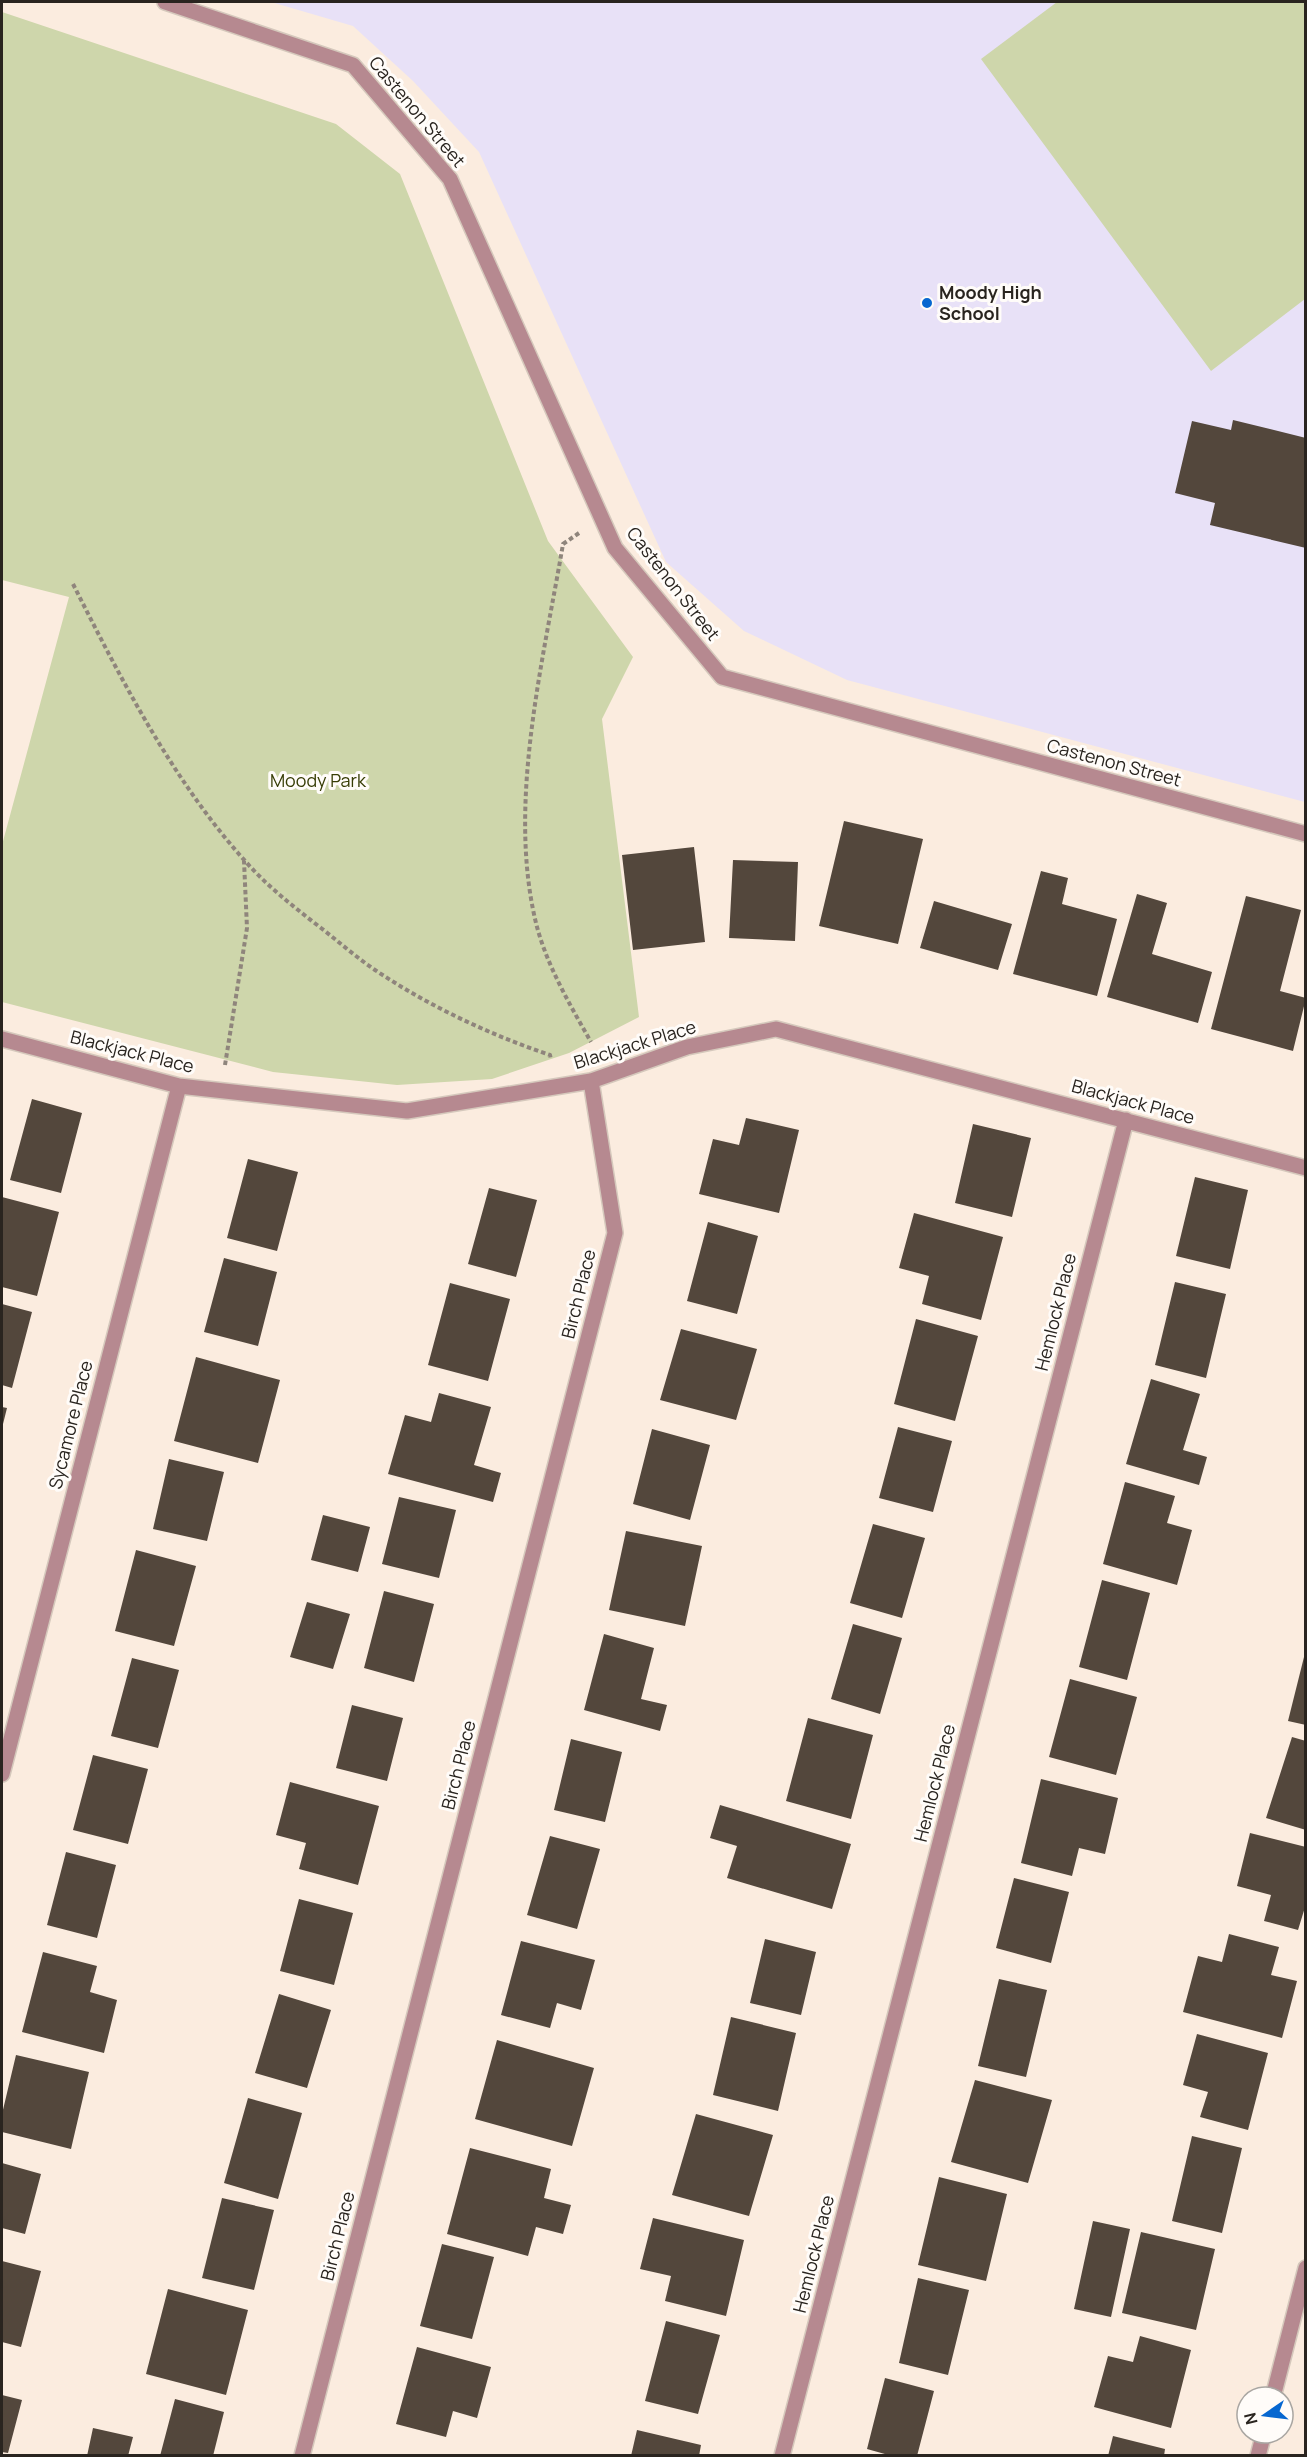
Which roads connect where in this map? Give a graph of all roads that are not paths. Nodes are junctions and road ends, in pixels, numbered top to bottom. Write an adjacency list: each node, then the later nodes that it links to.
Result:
1 (165, 2): 2 (street, Castenon Street)
2 (1305, 834)
3 (2, 1039): 5 (street, Blackjack Place)
4 (591, 1081): 5 (street, Blackjack Place); 6 (street, Blackjack Place); 11 (street, Birch Place)
5 (179, 1086): 8 (street, Sycamore Place)
6 (1126, 1120): 7 (street, Blackjack Place); 12 (street, Hemlock Place)
7 (1305, 1168)
8 (2, 1774)
9 (1305, 2268): 10 (street)
10 (1276, 2385)
11 (302, 2456)
12 (782, 2456)

